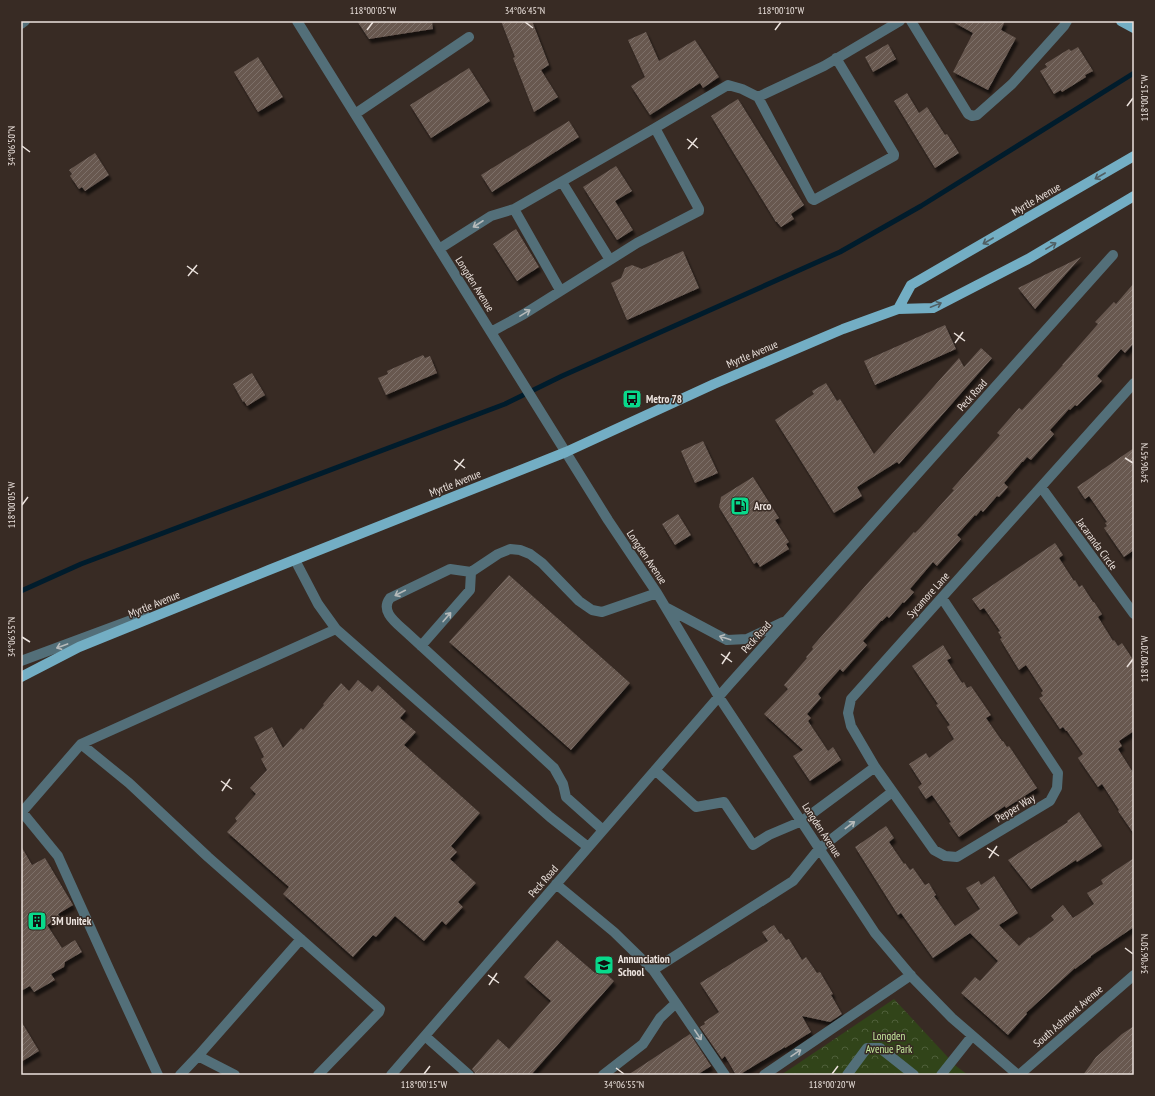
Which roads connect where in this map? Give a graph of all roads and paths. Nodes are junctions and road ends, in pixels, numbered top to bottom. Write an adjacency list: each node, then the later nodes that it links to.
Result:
1 (25, 21): 7 (street)
2 (297, 21): 12 (street, Longden Avenue)
3 (900, 21): 10 (street)
4 (911, 21): 5 (street)
5 (1066, 21)
6 (1121, 21): 8 (main road)
7 (21, 24)
8 (1134, 28)
9 (469, 37): 12 (street)
10 (836, 58): 11 (street); 11 (street)
11 (758, 97): 13 (street)
12 (355, 114): 18 (street, Longden Avenue)
13 (655, 128): 15 (street); 20 (street)
14 (1134, 156): 22 (main road, Myrtle Avenue, one-way to 22)
15 (562, 182): 17 (street); 20 (street)
16 (1134, 196): 22 (main road, Myrtle Avenue, one-way to 16)
17 (514, 209): 18 (street, one-way to 18); 21 (street)
18 (439, 249): 23 (street, Longden Avenue)
19 (1113, 255): 34 (street, Peck Road)
20 (610, 260): 21 (street)
21 (560, 290): 23 (street, one-way to 21)
22 (898, 309): 25 (main road, Myrtle Avenue)
23 (491, 332): 25 (street, Longden Avenue)
24 (1134, 383): 26 (street, Sycamore Lane)
25 (566, 452): 27 (main road, Myrtle Avenue); 30 (street, Longden Avenue)
26 (1041, 487): 31 (street, Sycamore Lane); 33 (street, Jacaranda Circle)
27 (295, 560): 28 (main road, Myrtle Avenue); 35 (street)
28 (269, 570): 37 (street, one-way to 37); 38 (main road, Myrtle Avenue)
29 (471, 572): 30 (street); 36 (street, one-way to 29); 36 (street, one-way to 36)
30 (657, 593): 32 (street, Longden Avenue)
31 (942, 598): 41 (street, Sycamore Lane); 43 (street, Pepper Way)
32 (666, 607): 34 (street, one-way to 32); 39 (street, Longden Avenue)
33 (1134, 614)
34 (787, 620): 39 (street, Peck Road)
35 (336, 629): 40 (street); 47 (street)
36 (421, 646): 46 (street)
37 (21, 661)
38 (21, 677)
39 (719, 697): 42 (street, Peck Road); 45 (street, Longden Avenue)
40 (81, 744): 44 (street); 50 (street)
41 (875, 767): 43 (street, Pepper Way); 45 (street)
42 (656, 770): 45 (street); 46 (street, Peck Road)
43 (892, 792): 48 (street, one-way to 43)
44 (22, 812): 58 (street)
45 (802, 821): 48 (street, Longden Avenue)
46 (603, 830): 47 (street, Peck Road)
47 (588, 847): 49 (street, Peck Road)
48 (819, 849): 51 (street); 52 (street, Longden Avenue)
49 (556, 884): 51 (street); 55 (street, Peck Road)
50 (301, 939): 57 (street); 61 (street)
51 (653, 970): 54 (street)
52 (911, 975): 56 (street, Longden Avenue); 66 (street, one-way to 52)
53 (1134, 975): 70 (street, South Ashmont Avenue)
54 (676, 1003): 64 (street); 65 (street, one-way to 65)
55 (425, 1036): 62 (street, Peck Road); 63 (street)
56 (972, 1036): 69 (street); 70 (street, Longden Avenue)
57 (198, 1056): 59 (street); 60 (street)
58 (158, 1075)
59 (181, 1075)
60 (235, 1075)
61 (318, 1075)
62 (391, 1075)
63 (469, 1075)
64 (603, 1075)
65 (725, 1075)
66 (764, 1075)
67 (846, 1075): 68 (street)
68 (914, 1075)
69 (941, 1075)
70 (1018, 1075)

